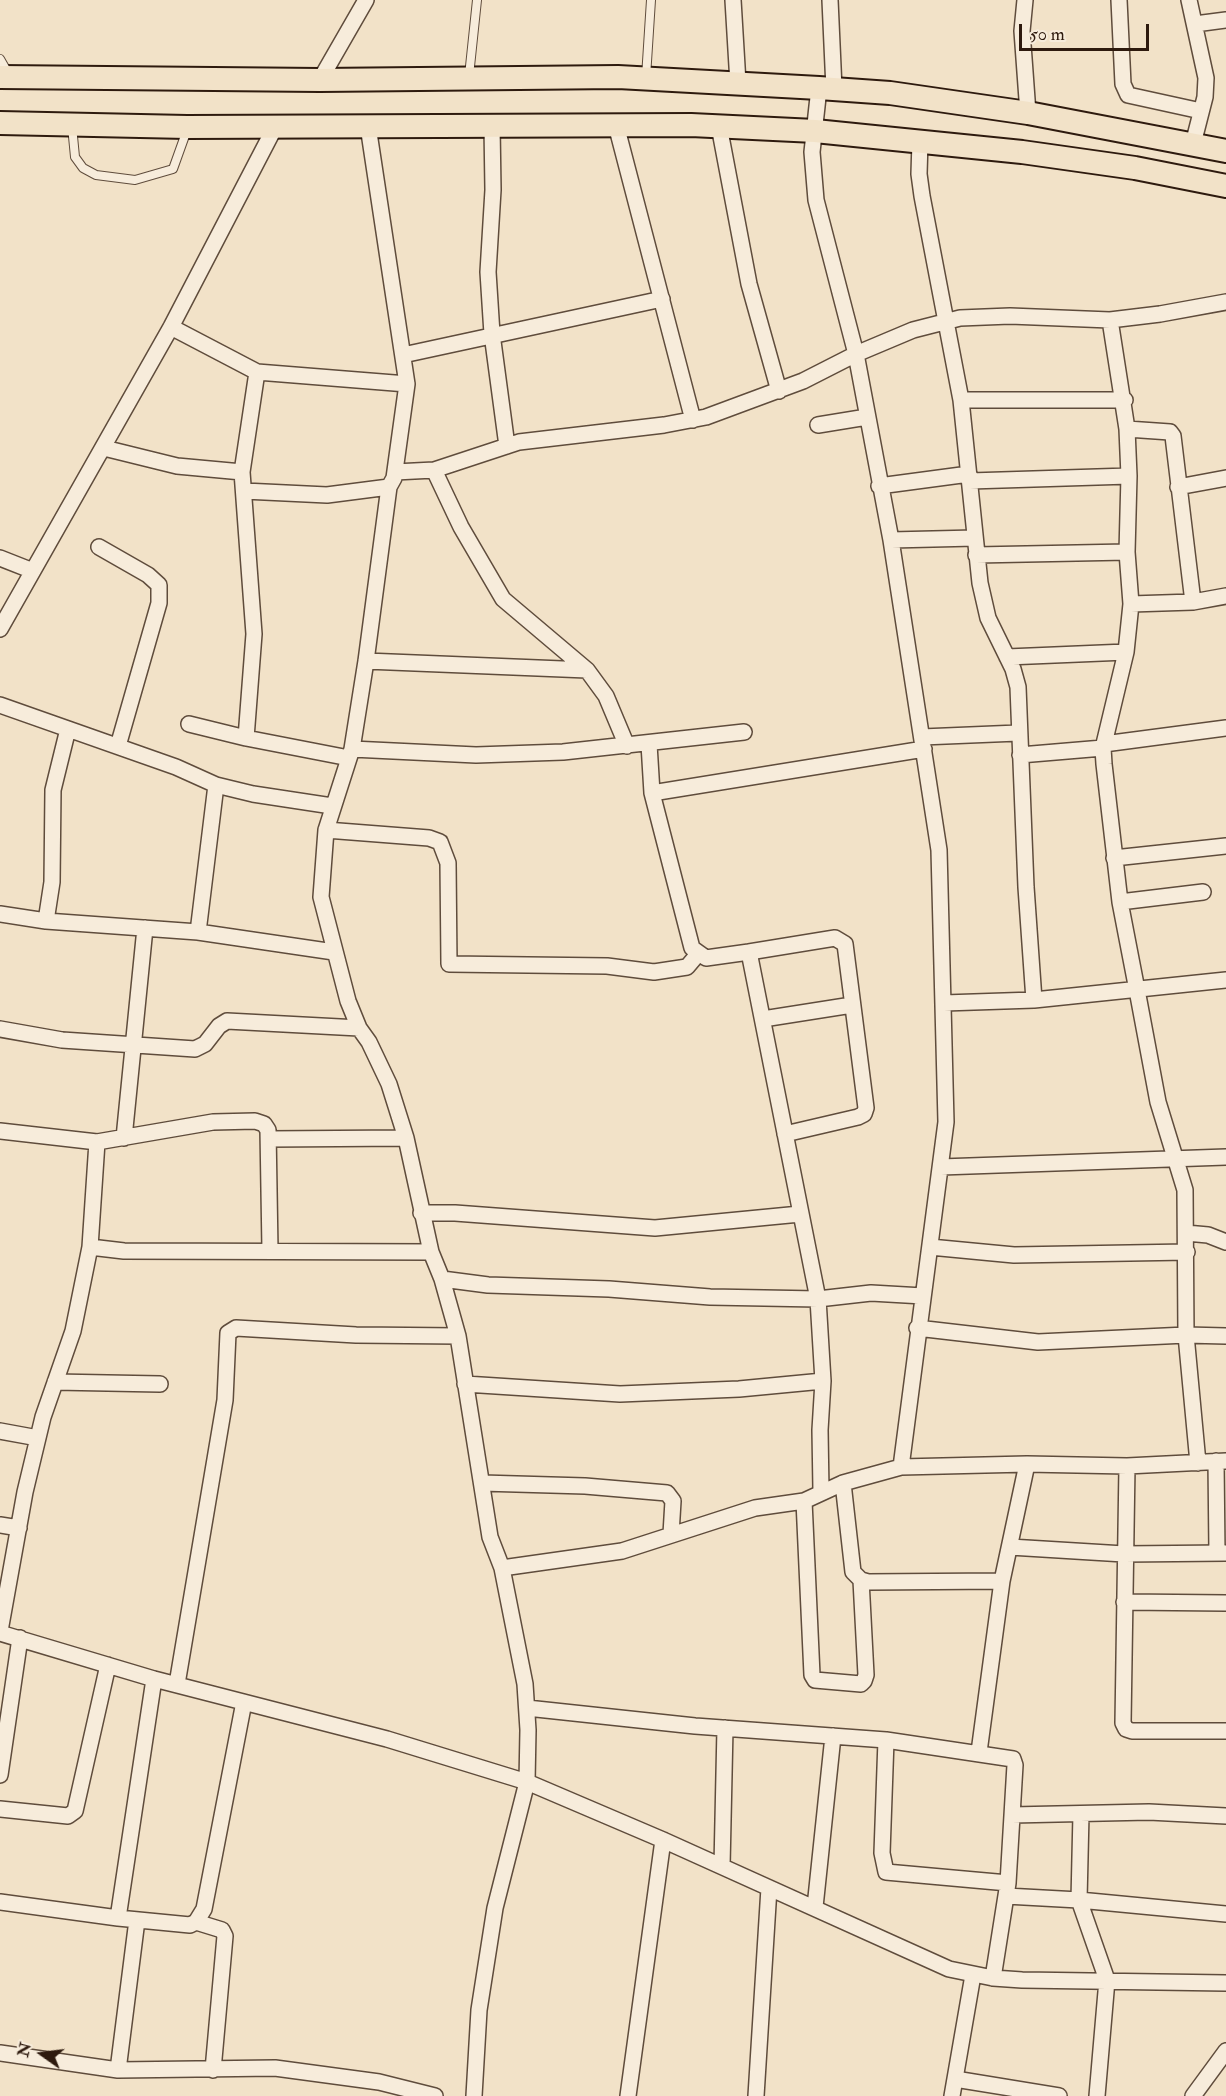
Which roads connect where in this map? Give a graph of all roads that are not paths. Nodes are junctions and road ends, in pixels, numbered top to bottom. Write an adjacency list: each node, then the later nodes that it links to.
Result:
1 (366, 0): 14 (street)
2 (477, 0): 12 (lane)
3 (651, 0): 13 (lane)
4 (733, 0): 15 (street)
5 (830, 0): 16 (street)
6 (1025, 0): 18 (street)
7 (1119, 0): 17 (street)
8 (1189, 0): 10 (street)
9 (1226, 20): 10 (street)
10 (1195, 24): 17 (street)
11 (4, 71): 14 (main road)
12 (469, 77): 13 (main road); 14 (main road)
13 (646, 79): 15 (main road)
14 (320, 80)
15 (738, 83): 16 (main road)
16 (827, 88): 18 (main road); 27 (street)
17 (1201, 111): 29 (street)
18 (1028, 113): 29 (main road)
19 (0, 123): 20 (main road)
20 (71, 125): 25 (main road); 25 (lane)
21 (616, 125): 23 (main road); 24 (main road); 32 (street)
22 (368, 126): 23 (main road); 26 (main road); 39 (street)
23 (492, 126): 37 (street)
24 (719, 126): 27 (main road); 42 (street)
25 (188, 127): 26 (main road)
26 (275, 127): 36 (street)
27 (815, 131): 28 (main road); 38 (street)
28 (920, 141): 31 (main road); 35 (street)
29 (1193, 144): 30 (main road)
30 (1226, 151)
31 (1226, 186)
32 (663, 298): 37 (street); 46 (street)
33 (1226, 302): 34 (street)
34 (1110, 320): 35 (street); 44 (street)
35 (947, 322): 38 (street); 43 (street)
36 (171, 327): 40 (street); 50 (street)
37 (492, 334): 39 (street); 49 (street)
38 (856, 354): 42 (street); 45 (street)
39 (403, 355): 41 (street)
40 (257, 372): 41 (street); 52 (street)
41 (407, 384): 53 (street)
42 (779, 391): 46 (street)
43 (961, 400): 44 (street); 55 (street)
44 (1125, 400): 48 (street)
45 (867, 417): 47 (street); 57 (street)
46 (693, 420): 49 (street)
47 (818, 424)
48 (1127, 429): 54 (street); 58 (street)
49 (507, 446): 51 (street)
50 (104, 448): 52 (street); 67 (street)
51 (434, 470): 53 (street); 75 (street)
52 (242, 472): 60 (street)
53 (395, 472): 59 (street)
54 (1129, 476): 55 (street); 64 (street)
55 (969, 477): 57 (street); 61 (street)
56 (1226, 478): 58 (street)
57 (879, 486): 62 (street)
58 (1178, 487): 69 (street)
59 (388, 488): 60 (street); 74 (street)
60 (244, 491): 82 (street)
61 (975, 538): 62 (street); 65 (street)
62 (891, 540): 83 (street)
63 (99, 547): 85 (street)
64 (1127, 552): 65 (street); 70 (street)
65 (976, 555): 73 (street)
66 (0, 558): 67 (street)
67 (33, 571): 71 (street)
68 (1226, 596): 69 (street)
69 (1193, 602): 70 (street)
70 (1131, 604): 72 (street)
71 (0, 629)
72 (1126, 652): 73 (street); 87 (street)
73 (1006, 657): 81 (street)
74 (366, 661): 75 (street); 88 (street)
75 (587, 670): 86 (street)
76 (0, 705): 78 (street)
77 (189, 724): 82 (street)
78 (68, 729): 85 (street); 99 (street)
79 (1226, 729): 87 (street)
80 (744, 732): 84 (street)
81 (1018, 733): 83 (street); 89 (street)
82 (246, 738): 88 (street)
83 (923, 743): 91 (street); 108 (street)
84 (649, 744): 86 (street); 91 (street)
85 (118, 746): 90 (street)
86 (627, 746): 88 (street)
87 (1104, 746): 89 (street); 95 (street)
88 (350, 753): 92 (street)
89 (1020, 755): 107 (street)
90 (216, 785): 92 (street); 101 (street)
91 (652, 793): 104 (street)
92 (332, 806): 93 (street)
93 (326, 830): 102 (street); 104 (street)
94 (1226, 846): 95 (street)
95 (1114, 858): 97 (street)
96 (1203, 892): 97 (street)
97 (1120, 902): 106 (street)
98 (0, 914): 99 (street)
99 (46, 921): 100 (street)
100 (146, 928): 101 (street); 113 (street)
101 (198, 932): 102 (street)
102 (334, 952): 111 (street)
103 (749, 952): 104 (street); 109 (street); 110 (street)
104 (698, 954)
105 (1226, 980): 106 (street)
106 (1137, 990): 107 (street); 121 (street)
107 (1034, 1000): 108 (street)
108 (944, 1003): 122 (street)
109 (852, 1005): 110 (street); 115 (street)
110 (763, 1019): 115 (street)
111 (359, 1028): 113 (street); 117 (street)
112 (0, 1029): 113 (street)
113 (132, 1046): 116 (street)
114 (0, 1131): 119 (street)
115 (785, 1134): 124 (street)
116 (124, 1138): 118 (street); 119 (street)
117 (406, 1138): 118 (street); 123 (street)
118 (269, 1139): 129 (street)
119 (97, 1142): 127 (street)
120 (1226, 1157): 121 (street)
121 (1177, 1159): 122 (street); 125 (street)
122 (941, 1167): 128 (street)
123 (421, 1213): 124 (street); 130 (street)
124 (801, 1214): 134 (street)
125 (1186, 1233): 126 (street); 131 (street)
126 (1226, 1242)
127 (90, 1247): 129 (street); 140 (street)
128 (930, 1247): 131 (street); 133 (street)
129 (270, 1250): 130 (street)
130 (431, 1252): 132 (street)
131 (1187, 1252): 136 (street)
132 (442, 1279): 134 (street); 137 (street)
133 (923, 1296): 134 (street); 135 (street)
134 (818, 1299): 139 (street)
135 (918, 1328): 136 (street); 149 (street)
136 (1186, 1335): 138 (street); 146 (street)
137 (458, 1336): 142 (street); 169 (street)
138 (1226, 1336)
139 (823, 1381): 142 (street); 152 (street)
140 (55, 1382): 141 (street); 144 (street)
141 (160, 1384)
142 (465, 1384): 150 (street)
143 (0, 1431): 144 (street)
144 (38, 1438): 155 (street)
145 (1221, 1461): 146 (street); 158 (street)
146 (1198, 1463): 148 (street)
147 (1027, 1464): 148 (street); 149 (street); 157 (street)
148 (1127, 1466): 159 (street)
149 (901, 1467): 151 (street)
150 (482, 1483): 156 (street); 160 (street)
151 (843, 1484): 152 (street); 161 (street)
152 (821, 1491): 153 (street)
153 (804, 1501): 156 (street); 161 (street)
154 (0, 1526): 155 (street)
155 (19, 1528): 165 (street)
156 (671, 1534): 160 (street)
157 (1010, 1547): 159 (street); 162 (street)
158 (1222, 1553): 159 (street)
159 (1124, 1554): 163 (street)
160 (502, 1568): 172 (street)
161 (861, 1580): 162 (street)
162 (1002, 1581): 177 (street)
163 (1124, 1602): 164 (street); 174 (street)
164 (1226, 1603)
165 (0, 1632): 166 (street)
166 (20, 1638): 167 (street); 170 (street)
167 (108, 1665): 168 (street); 180 (street)
168 (154, 1679): 169 (street); 192 (street)
169 (177, 1684): 171 (street)
170 (6, 1689): 178 (street)
171 (244, 1702): 179 (street); 194 (street)
172 (527, 1708): 173 (street); 179 (street)
173 (725, 1728): 175 (street); 185 (street)
174 (1226, 1731)
175 (834, 1736): 176 (street); 190 (street)
176 (886, 1740): 177 (street); 187 (street)
177 (979, 1752): 182 (street)
178 (0, 1775)
179 (527, 1782): 184 (street); 206 (street)
180 (0, 1809)
181 (1081, 1814): 182 (street); 183 (street); 188 (street)
182 (1012, 1815): 187 (street)
183 (1226, 1816)
184 (663, 1840): 185 (street); 207 (street)
185 (722, 1866): 186 (street)
186 (769, 1888): 190 (street); 208 (street)
187 (1007, 1889): 188 (street); 196 (street)
188 (1079, 1899): 191 (street); 197 (street)
189 (0, 1902): 192 (street)
190 (815, 1907): 195 (street)
191 (1226, 1914)
192 (118, 1918): 193 (street)
193 (137, 1920): 194 (street); 201 (street)
194 (196, 1922): 202 (street)
195 (973, 1975): 196 (street); 203 (street)
196 (993, 1978): 197 (street)
197 (1107, 1980): 198 (street); 211 (street)
198 (1226, 1983)
199 (1226, 2051): 212 (street)
200 (0, 2053): 201 (street)
201 (118, 2070): 202 (street)
202 (213, 2070): 204 (street)
203 (955, 2079): 209 (street); 210 (street)
204 (380, 2089): 205 (street)
205 (435, 2096)
206 (474, 2096)
207 (628, 2096)
208 (756, 2096)
209 (952, 2096)
210 (1059, 2096)
211 (1097, 2096)
212 (1193, 2096)

